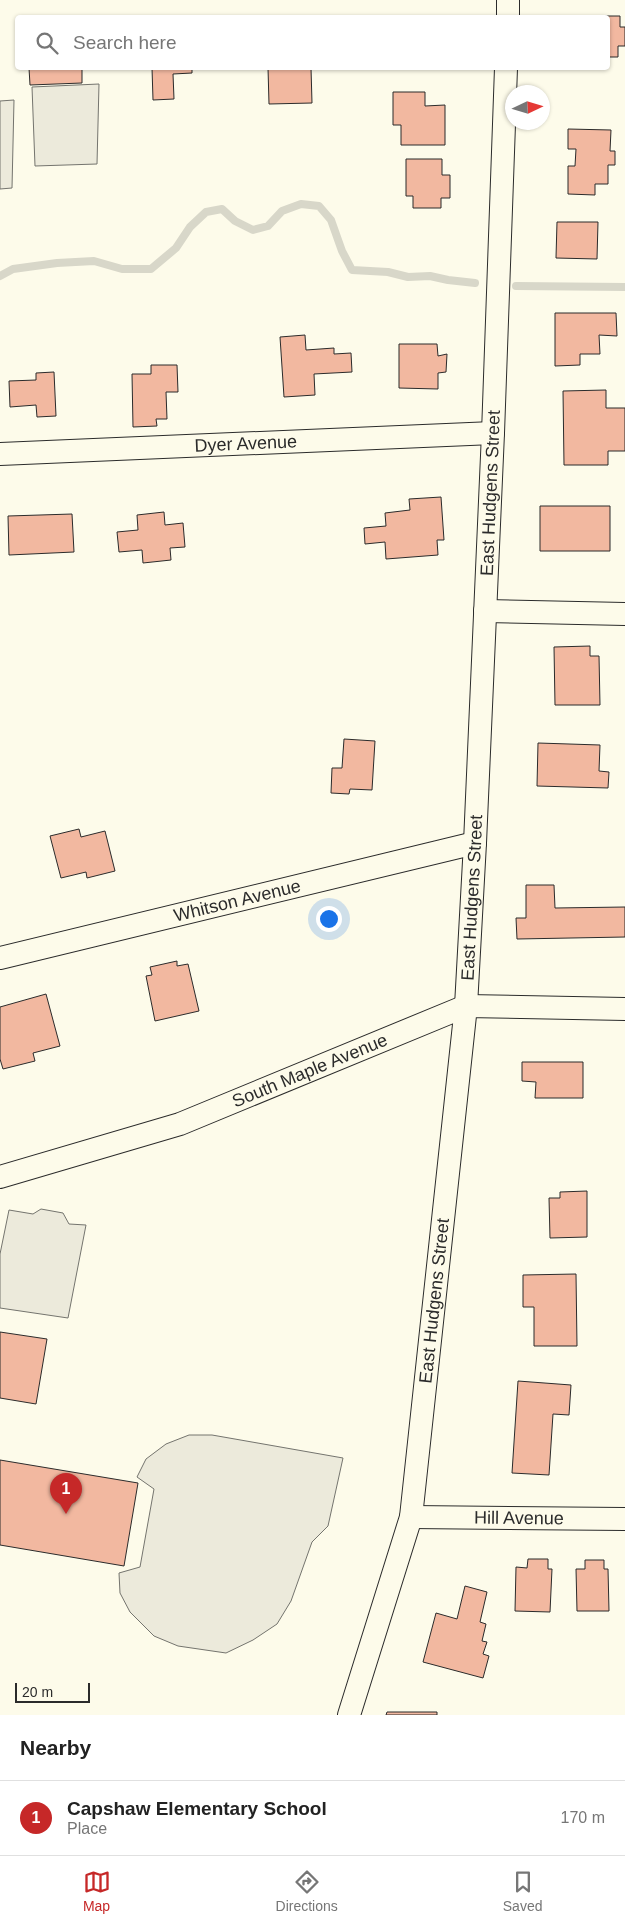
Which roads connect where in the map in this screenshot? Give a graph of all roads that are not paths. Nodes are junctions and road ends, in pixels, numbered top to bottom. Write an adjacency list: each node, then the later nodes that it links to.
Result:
1 (508, 0): 2 (street)
2 (508, 15)
3 (506, 70): 4 (street, East Hudgens Street)
4 (493, 432): 5 (street, Dyer Avenue); 6 (street, East Hudgens Street)
5 (0, 454)
6 (484, 611): 7 (street); 8 (street, East Hudgens Street)
7 (625, 614)
8 (475, 843): 9 (street, Whitson Avenue); 10 (street, East Hudgens Street)
9 (0, 958)
10 (466, 1006): 11 (street, South Maple Avenue); 12 (street, South Maple Avenue); 13 (street, East Hudgens Street)
11 (625, 1009)
12 (0, 1177)
13 (411, 1517): 14 (street, Hill Avenue); 15 (street, East Hudgens Street)
14 (625, 1519)
15 (349, 1715)

